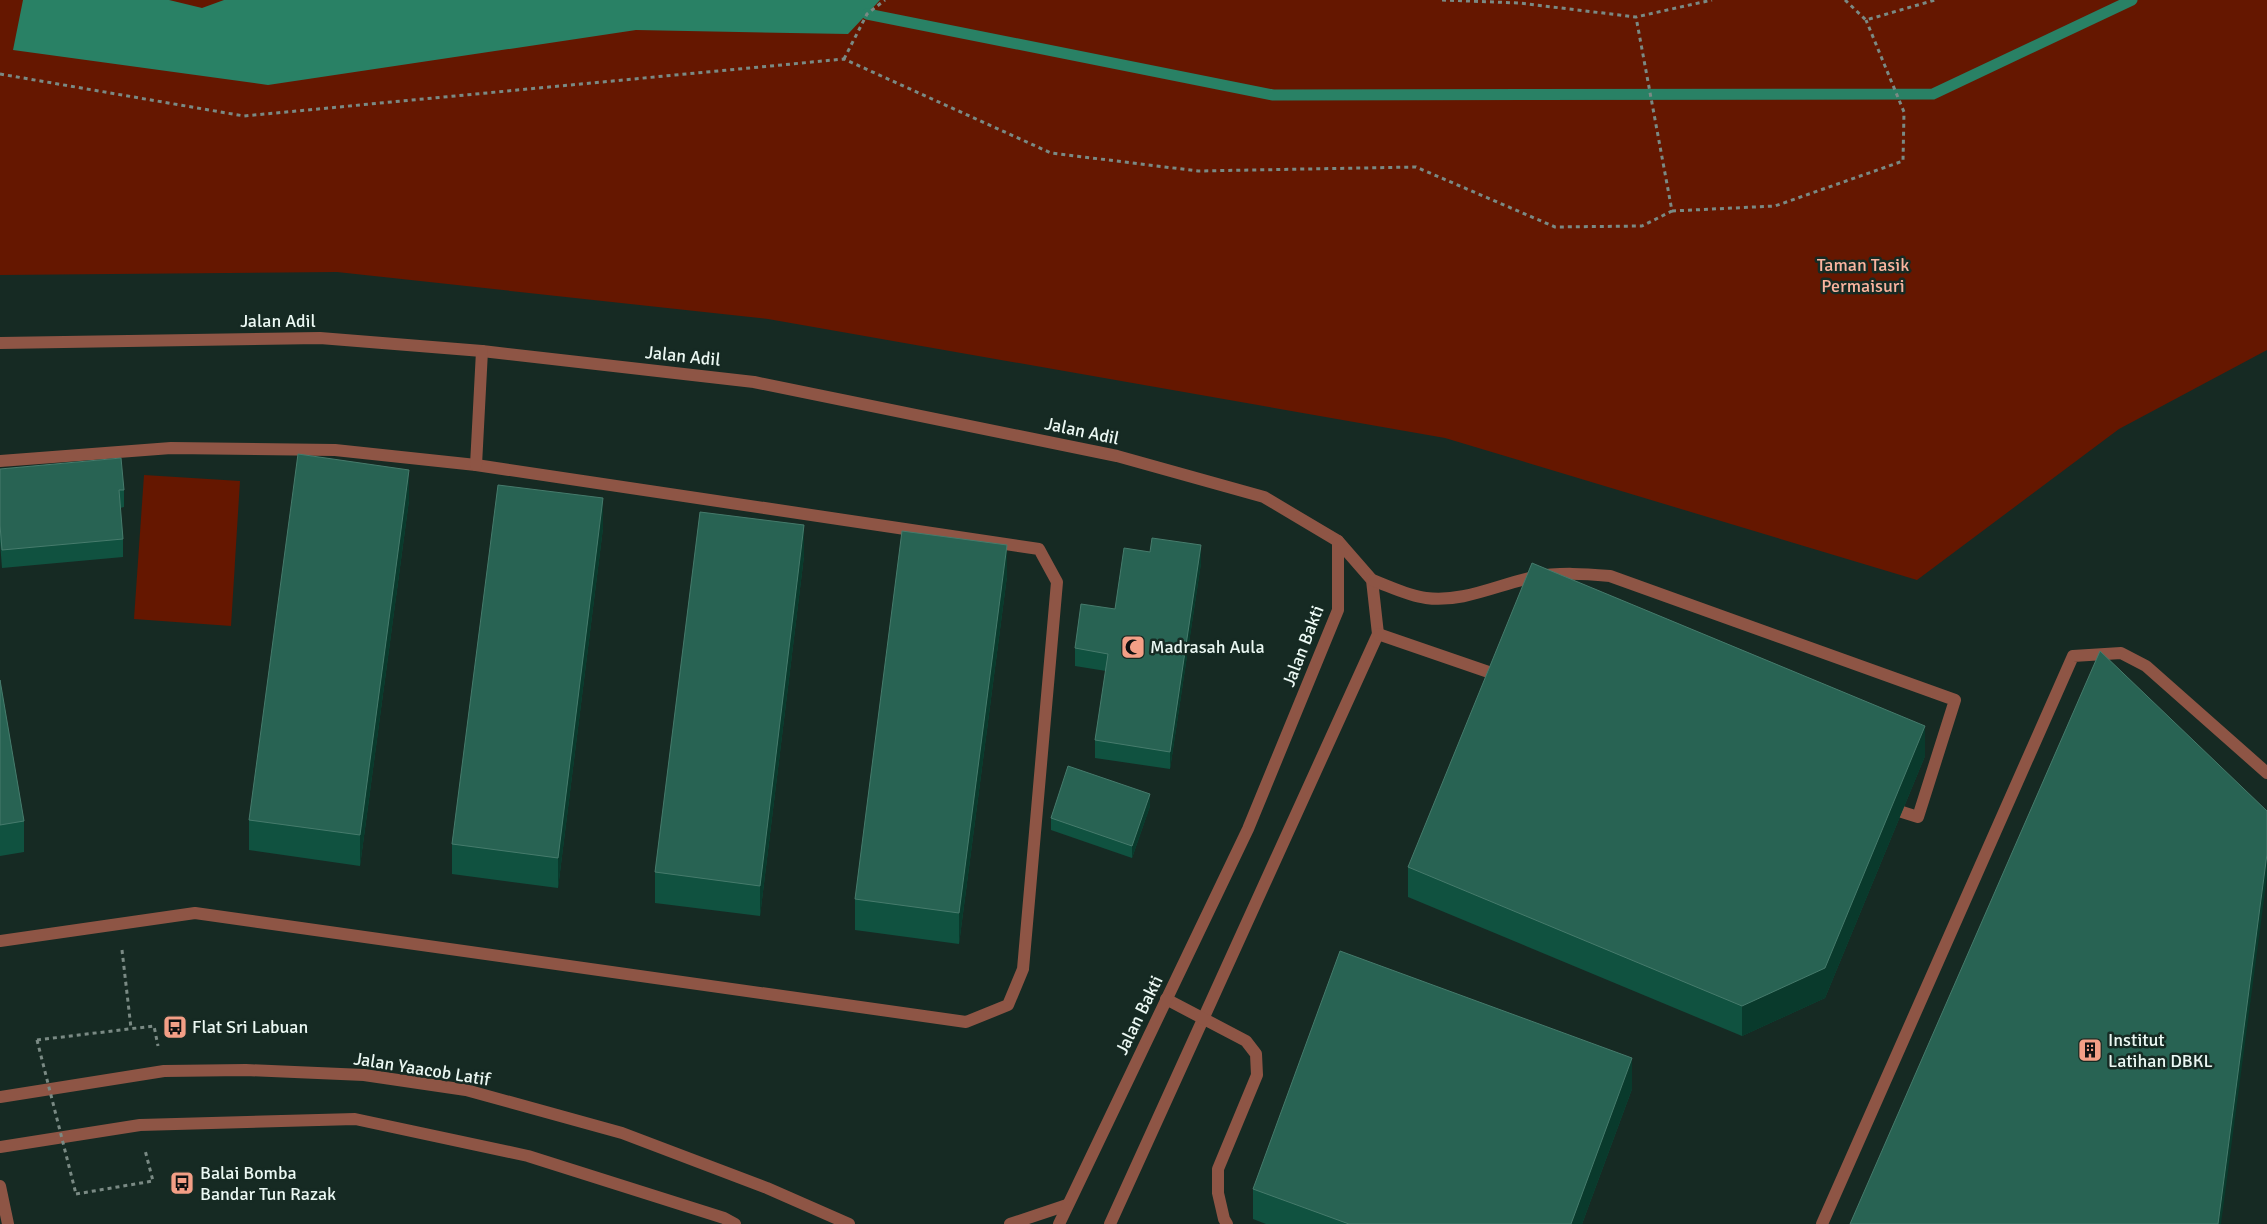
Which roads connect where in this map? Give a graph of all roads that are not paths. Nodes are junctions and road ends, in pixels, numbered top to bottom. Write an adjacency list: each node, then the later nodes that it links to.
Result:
1 (0, 343): 2 (street, Jalan Adil)
2 (482, 352): 4 (street); 5 (street, Jalan Adil)
3 (0, 461): 4 (street)
4 (476, 465): 11 (street)
5 (1338, 541): 6 (street); 12 (street, Jalan Bakti)
6 (1372, 580): 7 (street); 10 (street)
7 (1378, 634): 8 (street); 13 (street)
8 (1517, 682)
9 (2267, 773): 26 (street)
10 (1871, 801)
11 (0, 941)
12 (1166, 999): 13 (street); 17 (street, Jalan Bakti)
13 (1204, 1018): 18 (street); 25 (street)
14 (0, 1097): 21 (street, Jalan Yaacob Latif)
15 (0, 1147): 20 (street)
16 (0, 1186): 19 (street)
17 (1067, 1205): 22 (street); 23 (street, Jalan Bakti)
18 (1118, 1218): 24 (street)
19 (8, 1224)
20 (735, 1224)
21 (849, 1224)
22 (1010, 1224)
23 (1058, 1224)
24 (1110, 1224)
25 (1227, 1224)
26 (1822, 1224)

